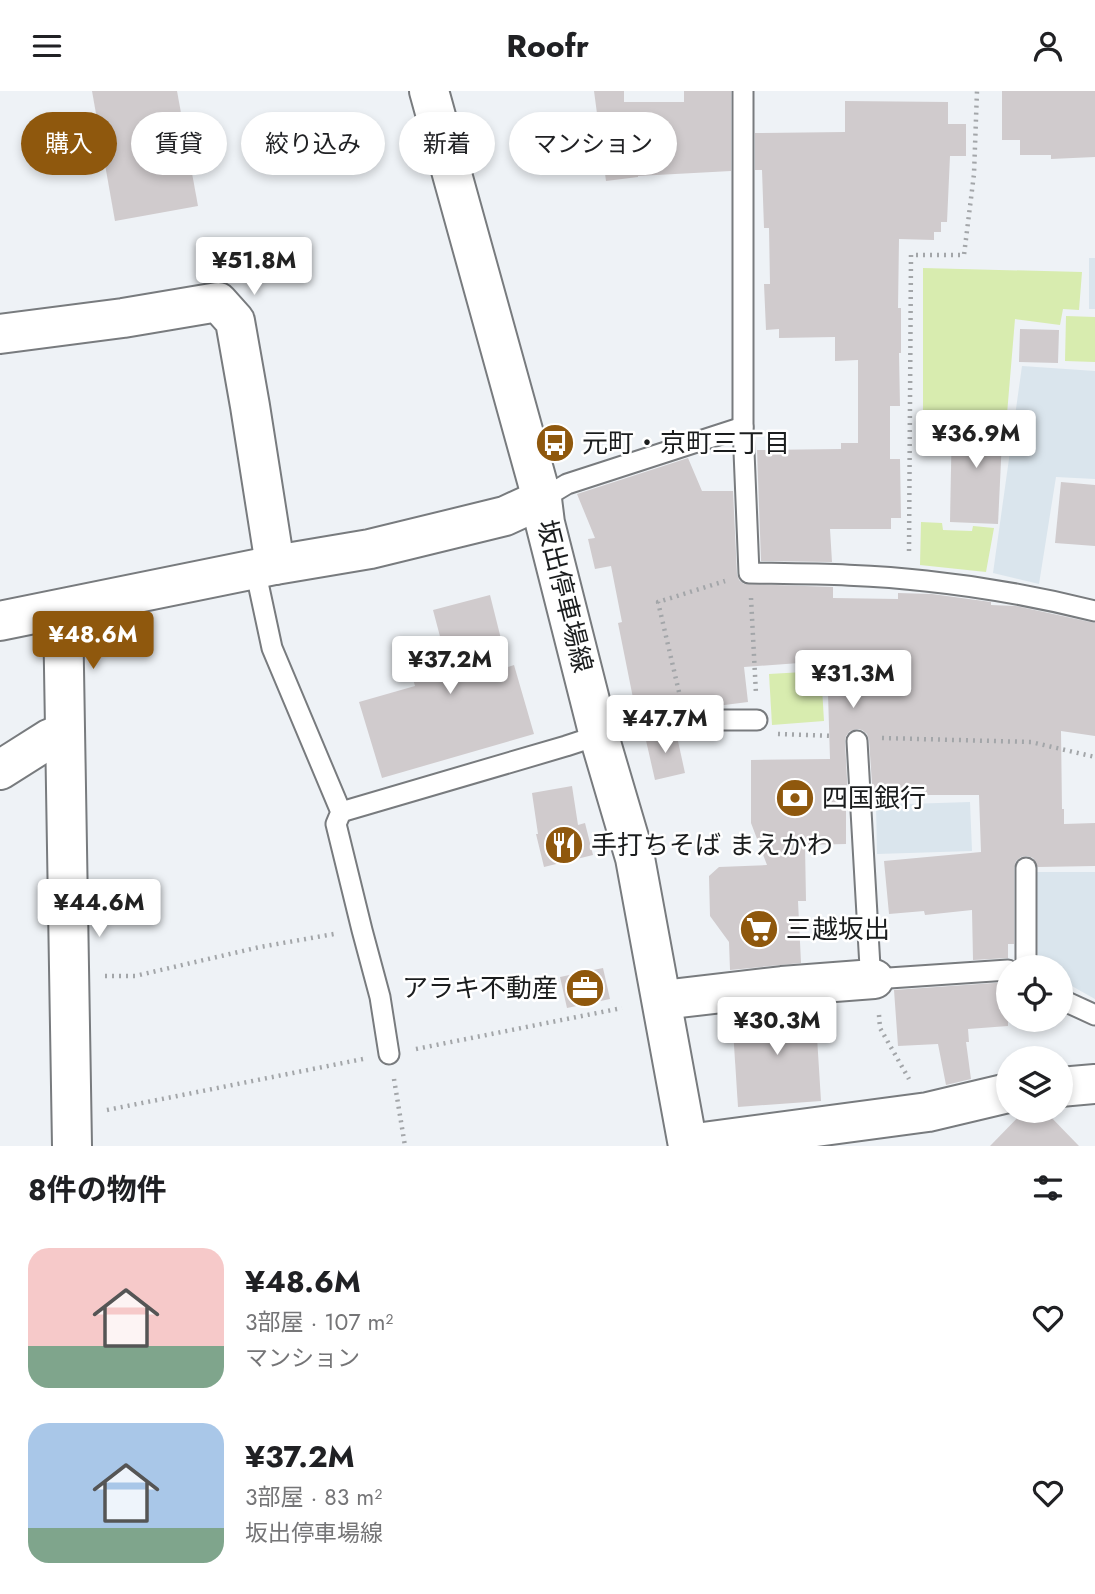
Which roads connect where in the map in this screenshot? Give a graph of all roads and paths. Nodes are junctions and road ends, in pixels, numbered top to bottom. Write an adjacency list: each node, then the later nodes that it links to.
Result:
1 (429, 91): 6 (street, 坂出停車場線)
2 (743, 91): 5 (lane)
3 (977, 91): 9 (path)
4 (0, 334): 7 (street)
5 (743, 427): 6 (lane); 8 (lane)
6 (542, 499): 7 (street); 16 (street, 坂出停車場線)
7 (265, 567): 10 (street); 20 (lane)
8 (749, 573): 9 (lane); 13 (path); 14 (path)
9 (908, 580): 11 (lane)
10 (63, 609): 12 (street); 15 (street)
11 (1095, 611)
12 (0, 621)
13 (684, 720): 14 (lane); 16 (lane)
14 (757, 720): 17 (path)
15 (64, 733): 19 (street); 25 (street)
16 (599, 736): 20 (lane); 27 (street, 坂出停車場線)
17 (856, 741): 18 (path); 26 (lane)
18 (1095, 757)
19 (0, 769)
20 (341, 812): 22 (lane)
21 (1026, 868): 23 (lane)
22 (362, 930): 25 (path); 31 (lane)
23 (1026, 955)
24 (996, 971): 26 (lane)
25 (70, 975): 36 (street)
26 (874, 979): 27 (street); 35 (path)
27 (662, 1000): 37 (street, 坂出停車場線)
28 (1073, 1005): 30 (lane)
29 (622, 1008): 31 (path)
30 (1095, 1015)
31 (389, 1054): 36 (path); 38 (path)
32 (1095, 1084): 33 (street)
33 (1073, 1086)
34 (996, 1096): 35 (street)
35 (928, 1112): 37 (street)
36 (72, 1132)
37 (688, 1145)
38 (405, 1146)

